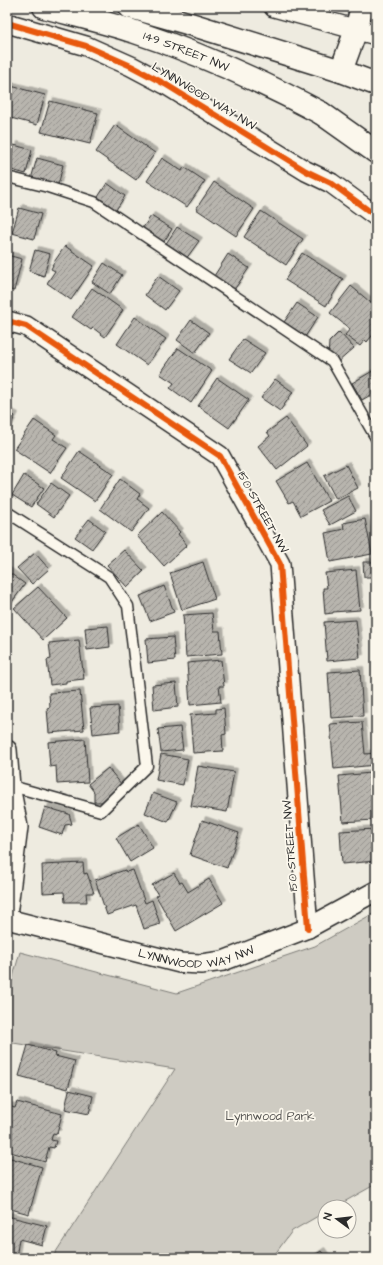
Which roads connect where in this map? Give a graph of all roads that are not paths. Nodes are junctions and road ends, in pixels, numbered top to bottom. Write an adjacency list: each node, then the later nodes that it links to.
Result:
1 (44, 7): 9 (main road, 149 STREET NW)
2 (130, 7): 7 (main road, 149 STREET NW)
3 (274, 7): 6 (street)
4 (362, 7): 6 (main road)
5 (7, 23): 13 (street, LYNNWOOD WAY NW)
6 (366, 33): 7 (main road)
7 (341, 71): 8 (main road, 149 STREET NW)
8 (376, 84)
9 (321, 113): 10 (main road); 11 (main road)
10 (376, 142)
11 (376, 152)
12 (7, 177): 15 (lane)
13 (376, 216)
14 (7, 321): 22 (street, 150 STREET NW)
15 (376, 438)
16 (7, 512): 18 (lane)
17 (7, 750): 18 (street)
18 (9, 785): 20 (street)
19 (376, 891): 22 (street, LYNNWOOD WAY NW)
20 (7, 915)
21 (7, 919): 22 (street, LYNNWOOD WAY NW)
22 (308, 928)

